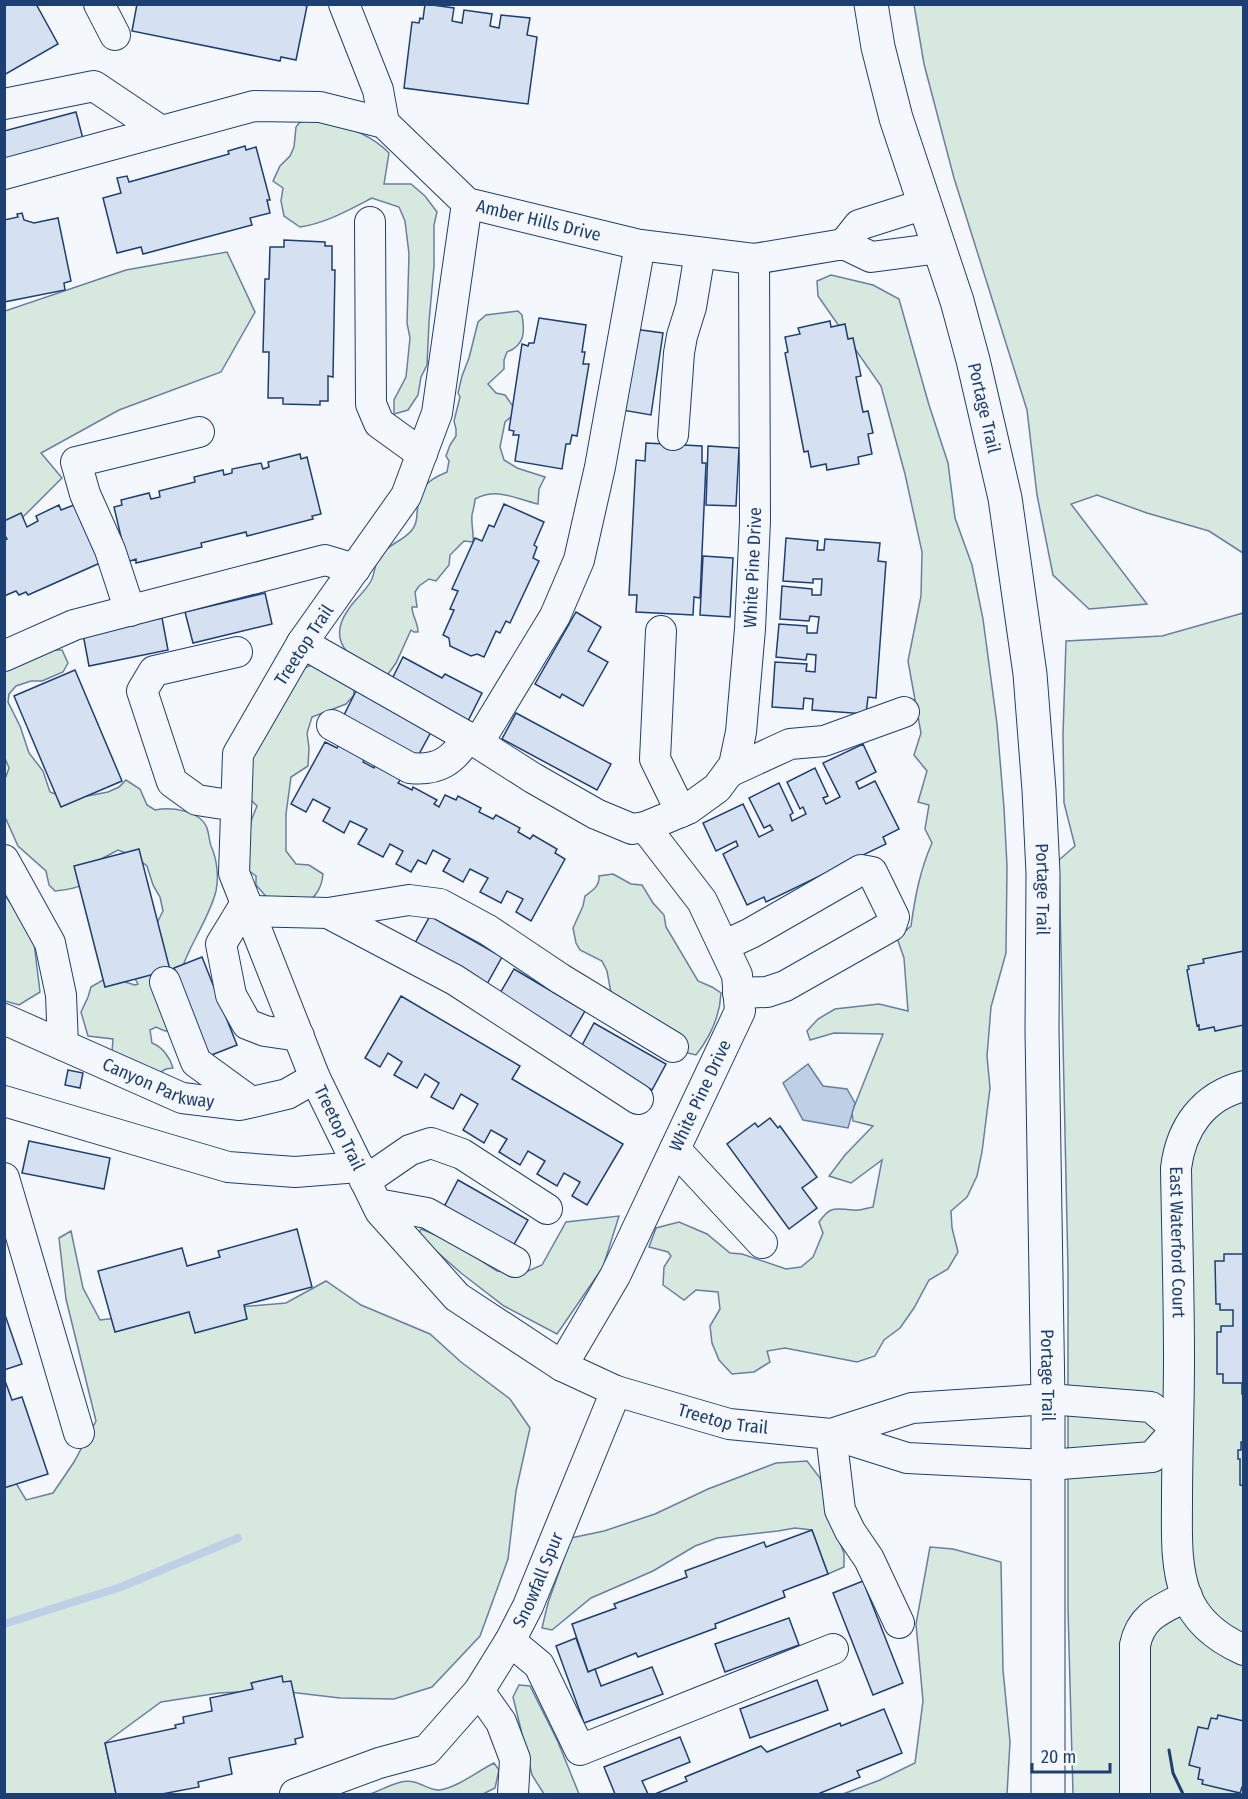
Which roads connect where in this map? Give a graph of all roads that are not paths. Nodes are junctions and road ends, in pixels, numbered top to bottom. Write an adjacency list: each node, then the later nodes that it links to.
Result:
1 (99, 4): 4 (street)
2 (344, 4): 6 (street)
3 (871, 4): 10 (main road, Portage Trail)
4 (116, 35)
5 (4, 104): 7 (street)
6 (384, 123): 7 (street, Amber Hills Drive); 9 (street, Amber Hills Drive)
7 (161, 131): 8 (street, Amber Hills Drive)
8 (4, 174)
9 (467, 202): 13 (street, Amber Hills Drive); 19 (street, Treetop Trail)
10 (925, 204): 12 (street); 14 (main road, Portage Trail)
11 (370, 222): 19 (street)
12 (844, 244): 14 (street); 16 (street, Amber Hills Drive)
13 (640, 245): 15 (street, Amber Hills Drive); 28 (street)
14 (940, 248): 56 (main road, Portage Trail)
15 (700, 253): 16 (street, Amber Hills Drive); 18 (street)
16 (754, 259): 29 (street, White Pine Drive)
17 (199, 432): 21 (street)
18 (673, 435)
19 (422, 454): 20 (street, Treetop Trail)
20 (354, 569): 21 (street); 23 (street, Treetop Trail)
21 (130, 611): 25 (street)
22 (661, 631): 31 (street)
23 (302, 643): 28 (street); 30 (street, Treetop Trail)
24 (237, 652): 30 (street)
25 (4, 656)
26 (904, 712): 29 (street)
27 (332, 725): 28 (street)
28 (473, 740): 32 (street)
29 (729, 772): 31 (street, White Pine Drive)
30 (236, 806): 34 (street, Treetop Trail)
31 (681, 812): 32 (street, White Pine Drive)
32 (645, 827): 36 (street, White Pine Drive)
33 (4, 860): 41 (street)
34 (248, 907): 35 (street); 40 (street, Treetop Trail); 40 (street)
35 (328, 913): 42 (street); 45 (street)
36 (723, 944): 38 (street, White Pine Drive); 38 (street)
37 (165, 982): 47 (street)
38 (738, 993): 48 (street, White Pine Drive)
39 (4, 1019): 41 (street, Canyon Parkway)
40 (299, 1036): 43 (street, Treetop Trail)
41 (63, 1045): 47 (street, Canyon Parkway)
42 (673, 1047)
43 (315, 1078): 47 (street, Canyon Parkway); 50 (street, Treetop Trail)
44 (1244, 1086): 57 (street, East Waterford Court)
45 (638, 1100)
46 (4, 1101): 50 (street)
47 (251, 1102)
48 (675, 1149): 52 (street); 54 (street, White Pine Drive)
49 (4, 1178): 58 (street)
50 (367, 1184): 51 (street); 53 (street); 54 (street, Treetop Trail)
51 (547, 1209)
52 (762, 1243)
53 (515, 1262)
54 (562, 1366): 55 (street, Treetop Trail)
55 (616, 1391): 59 (street, Treetop Trail); 63 (street, Snowfall Spur)
56 (1048, 1399): 57 (street); 59 (street, Treetop Trail); 60 (main road, Portage Trail)
57 (1177, 1429): 60 (street); 61 (street, East Waterford Court)
58 (79, 1432)
59 (831, 1434): 60 (street, Treetop Trail); 62 (street)
60 (1048, 1465): 69 (main road, Portage Trail)
61 (1187, 1596): 65 (street, East Waterford Court); 70 (street)
62 (899, 1623)
63 (510, 1641): 64 (street); 66 (street, Snowfall Spur)
64 (833, 1649)
65 (1244, 1650)
66 (479, 1691): 67 (street, Snowfall Spur); 68 (street)
67 (295, 1794)
68 (513, 1794)
69 (1048, 1794)
70 (1135, 1794)

